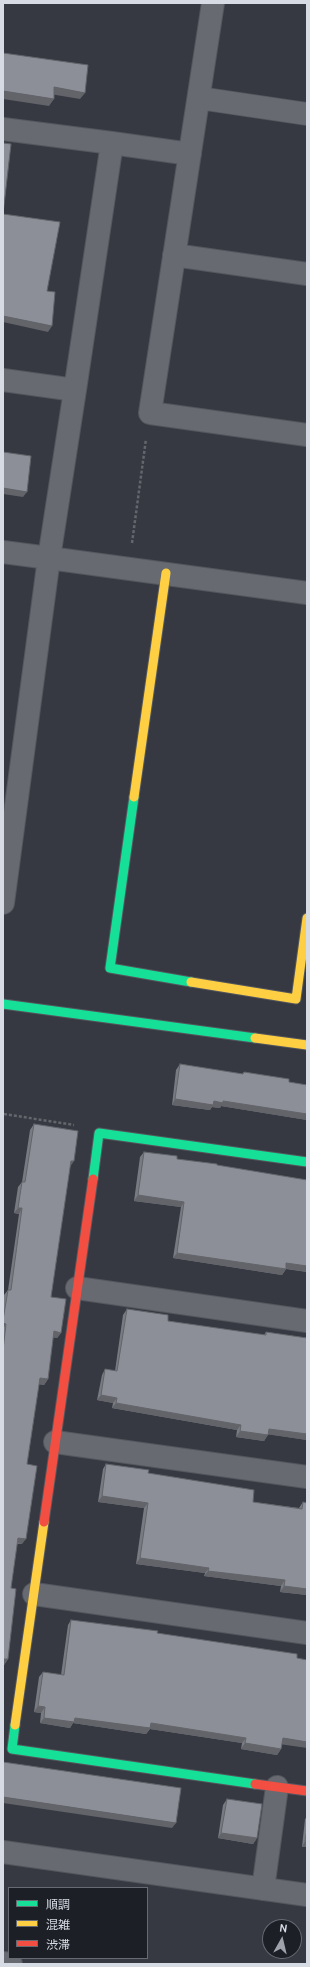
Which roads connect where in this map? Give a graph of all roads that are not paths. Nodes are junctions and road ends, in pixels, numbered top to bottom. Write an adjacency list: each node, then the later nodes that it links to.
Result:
1 (213, 3): 2 (street)
2 (198, 98): 3 (street); 6 (street)
3 (307, 114)
4 (3, 129): 5 (street)
5 (112, 143): 6 (street); 10 (street)
6 (190, 154): 7 (street)
7 (174, 256): 8 (street); 11 (street)
8 (307, 274)
9 (3, 380): 10 (street)
10 (75, 390): 13 (street)
11 (307, 435)
12 (3, 552): 13 (street)
13 (50, 558): 14 (street); 16 (street)
14 (166, 573): 15 (street); 17 (street)
15 (307, 593)
16 (3, 903)
17 (307, 918)
18 (3, 1004): 19 (street)
19 (307, 1045)
20 (307, 1162): 21 (street)
21 (77, 1288): 22 (street); 23 (street)
22 (307, 1321)
23 (55, 1442): 24 (street); 25 (street)
24 (307, 1476)
25 (34, 1594): 26 (street); 27 (street)
26 (307, 1633)
27 (277, 1787): 28 (street); 30 (street)
28 (307, 1791)
29 (3, 1852): 30 (street)
30 (263, 1889): 31 (street)
31 (307, 1895)
32 (3, 1963): 33 (street)
33 (12, 1964)

